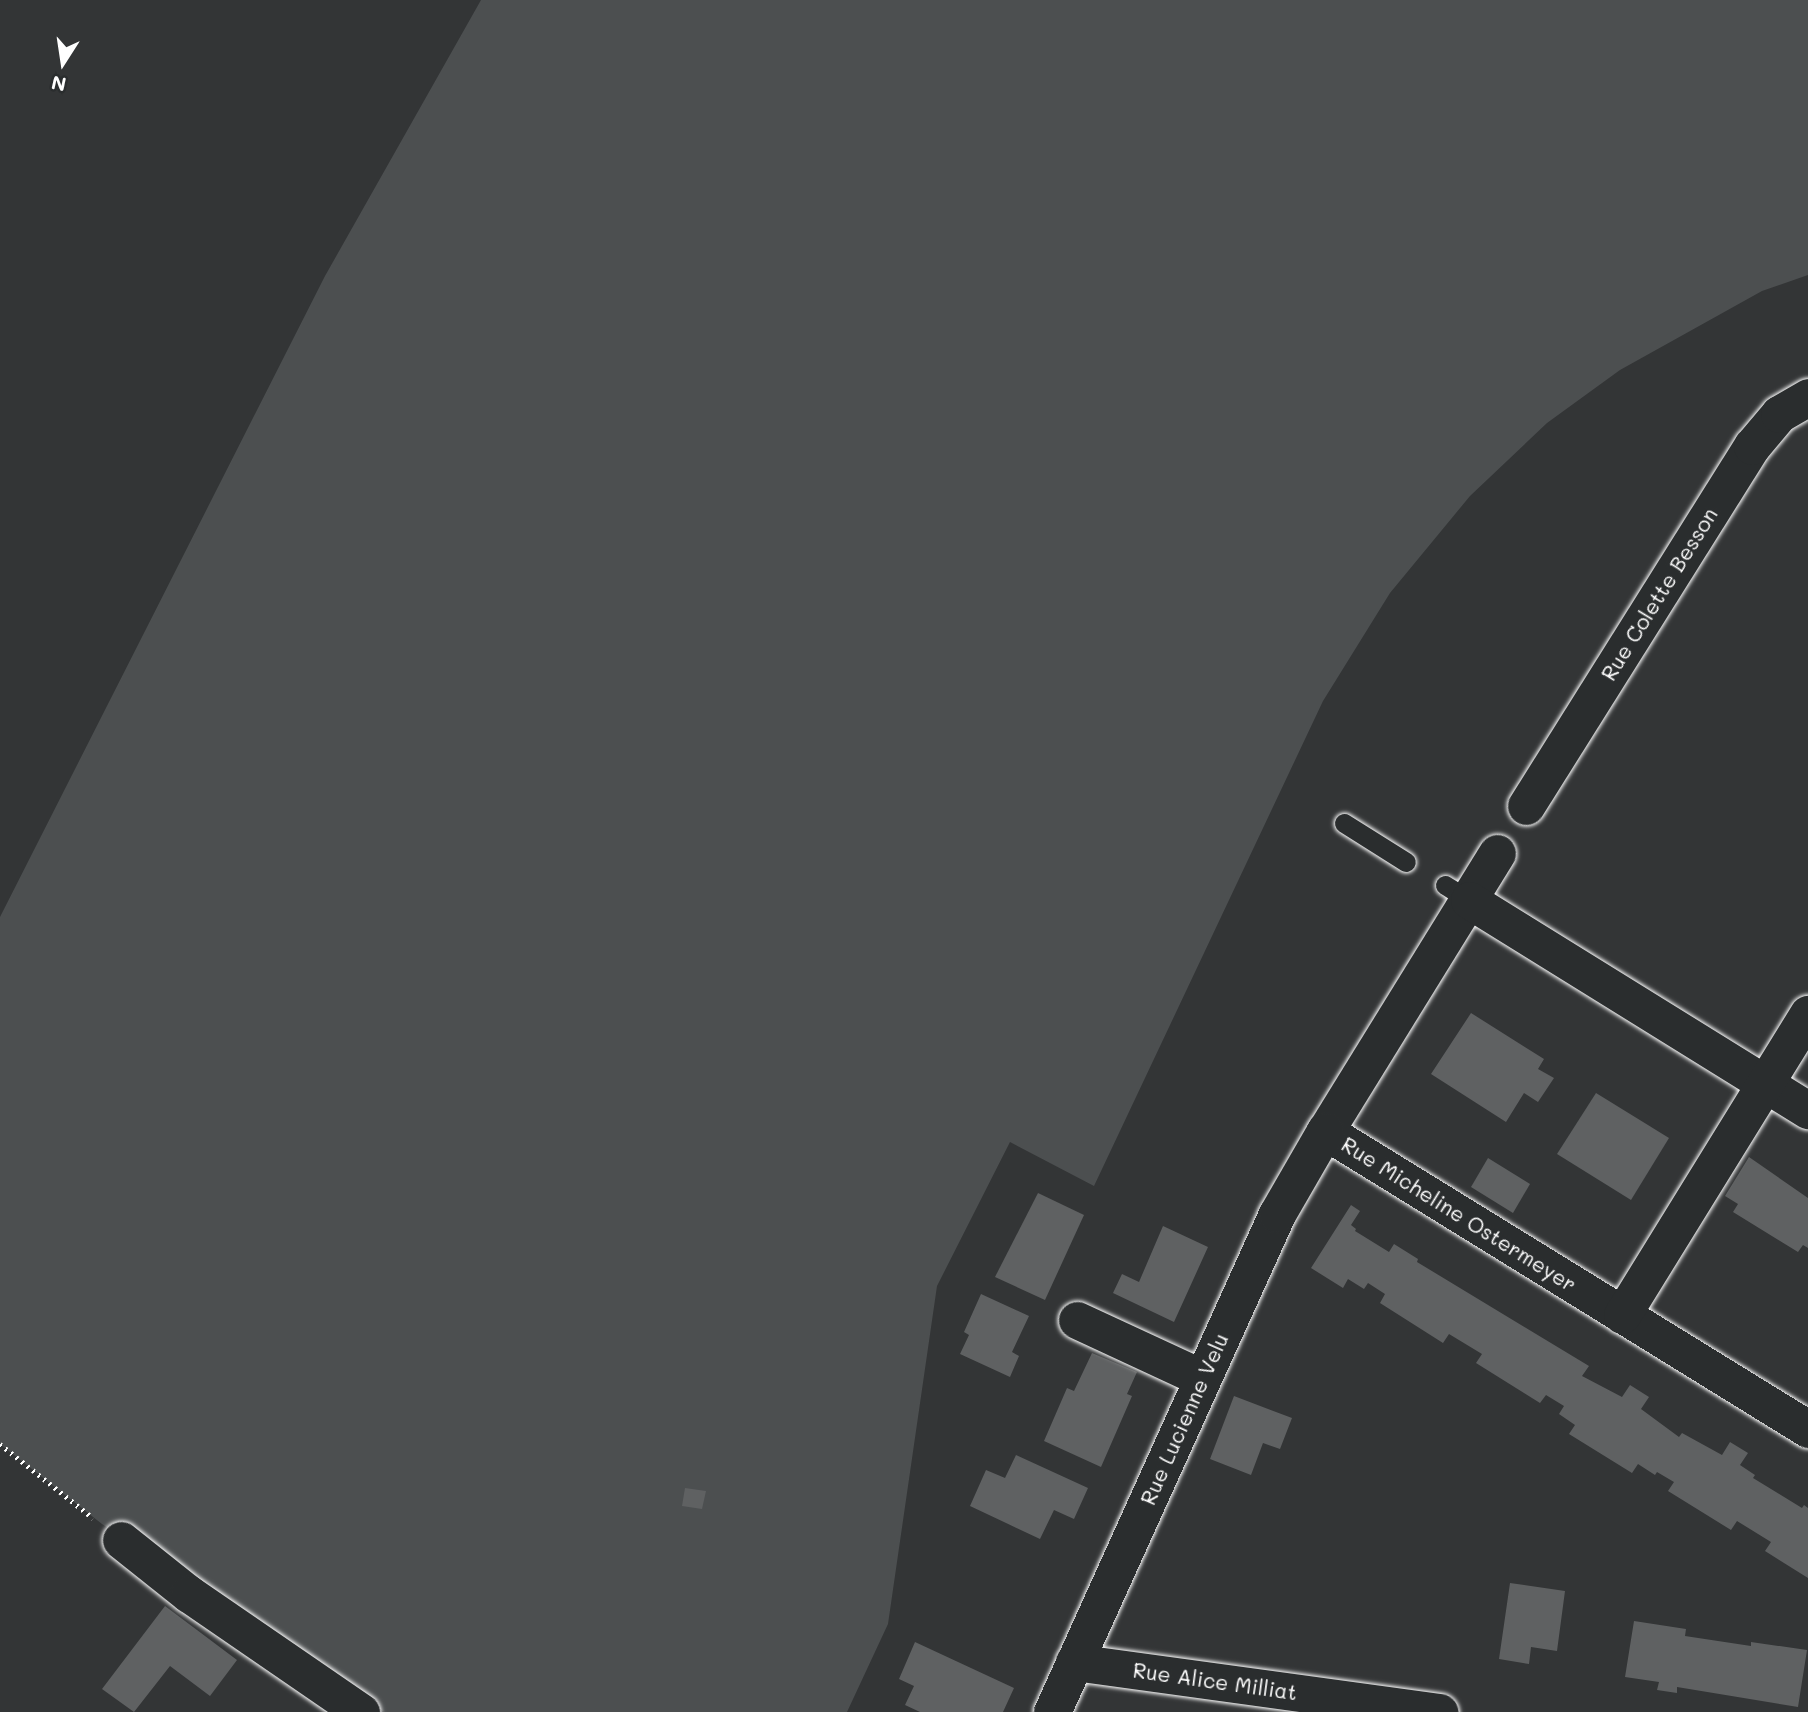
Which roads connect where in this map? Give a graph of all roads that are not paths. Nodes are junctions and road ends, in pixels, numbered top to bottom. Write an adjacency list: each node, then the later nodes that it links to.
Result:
1 (1808, 397): 2 (street, Rue Colette Besson)
2 (1526, 806)
3 (1344, 822): 5 (lane)
4 (1497, 853): 6 (street)
5 (1406, 862)
6 (1457, 892): 8 (street); 10 (street, Rue Micheline Ostermeyer)
7 (1808, 1014): 8 (street)
8 (1765, 1083): 9 (street); 11 (street)
9 (1808, 1110)
10 (1325, 1131): 11 (street, Rue Micheline Ostermeyer); 13 (street, Rue Lucienne Velu)
11 (1622, 1315): 14 (street, Rue Micheline Ostermeyer)
12 (1077, 1320): 13 (street)
13 (1202, 1378): 16 (street, Rue Lucienne Velu)
14 (1808, 1429)
15 (121, 1540): 18 (street)
16 (1074, 1662): 17 (street, Rue Alice Milliat); 19 (street, Rue Lucienne Velu)
17 (1325, 1704): 20 (street, Rue Alice Milliat)
18 (361, 1712)
19 (1052, 1712)
20 (1440, 1712)

